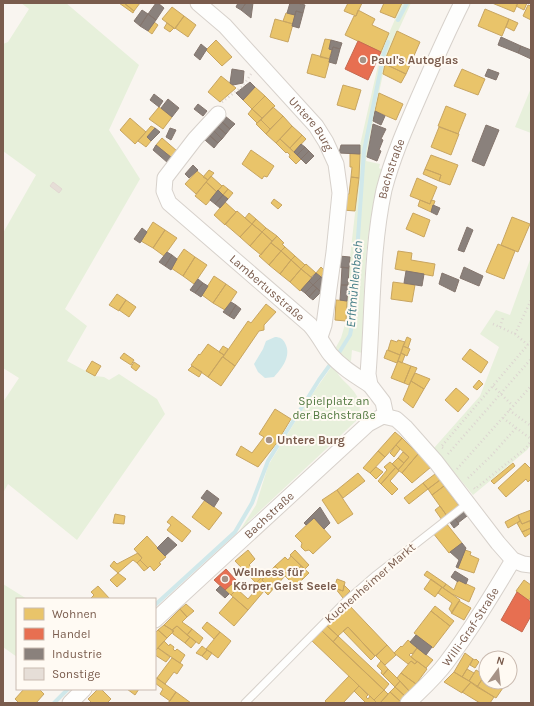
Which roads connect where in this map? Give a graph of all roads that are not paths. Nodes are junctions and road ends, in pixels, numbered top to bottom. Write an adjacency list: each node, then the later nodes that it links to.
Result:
1 (198, 3): 4 (street, Untere Burg)
2 (462, 3): 5 (street, Bachstraße)
3 (218, 114): 4 (street, Lambertusstraße)
4 (320, 337): 5 (street, Lambertusstraße)
5 (370, 385): 6 (street, Lambertusstraße)
6 (386, 416): 7 (street); 10 (street, Bachstraße)
7 (468, 503): 8 (street); 13 (lane, Kuchenheimer Markt)
8 (513, 560): 9 (street); 14 (street, Willi-Graf-Straße)
9 (531, 565)
10 (156, 619)
11 (83, 690): 12 (street)
12 (70, 703)
13 (245, 703)
14 (408, 703)

